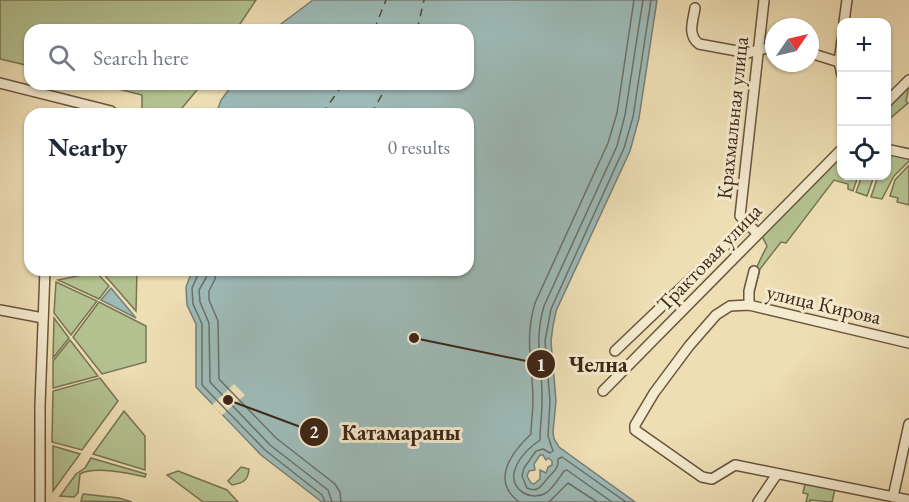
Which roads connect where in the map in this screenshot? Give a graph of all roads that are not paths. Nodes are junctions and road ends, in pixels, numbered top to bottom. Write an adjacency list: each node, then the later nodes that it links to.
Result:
1 (764, 0): 6 (street, Крахмальная улица)
2 (848, 0): 4 (street)
3 (695, 8): 6 (street)
4 (845, 18)
5 (765, 48): 6 (street)
6 (758, 51): 18 (street, Крахмальная улица)
7 (819, 56): 8 (street)
8 (837, 61)
9 (909, 80): 13 (street)
10 (0, 83): 11 (street)
11 (24, 89)
12 (27, 90): 14 (street)
13 (891, 98)
14 (97, 108)
15 (891, 150): 17 (street)
16 (837, 154): 19 (street, Трактовая улица)
17 (909, 154)
18 (747, 224): 19 (street, Крахмальная улица); 26 (street)
19 (757, 233): 27 (street, Трактовая улица)
20 (754, 271): 22 (street)
21 (45, 276): 24 (street)
22 (749, 305): 25 (street, улица Кирова); 29 (street, улица Кирова)
23 (0, 310): 24 (street)
24 (43, 318): 32 (street)
25 (909, 343)
26 (615, 351)
27 (603, 391)
28 (909, 424): 30 (street)
29 (777, 474): 30 (street); 33 (street)
30 (893, 497): 31 (street)
31 (909, 500)
32 (40, 502)
33 (758, 502)

